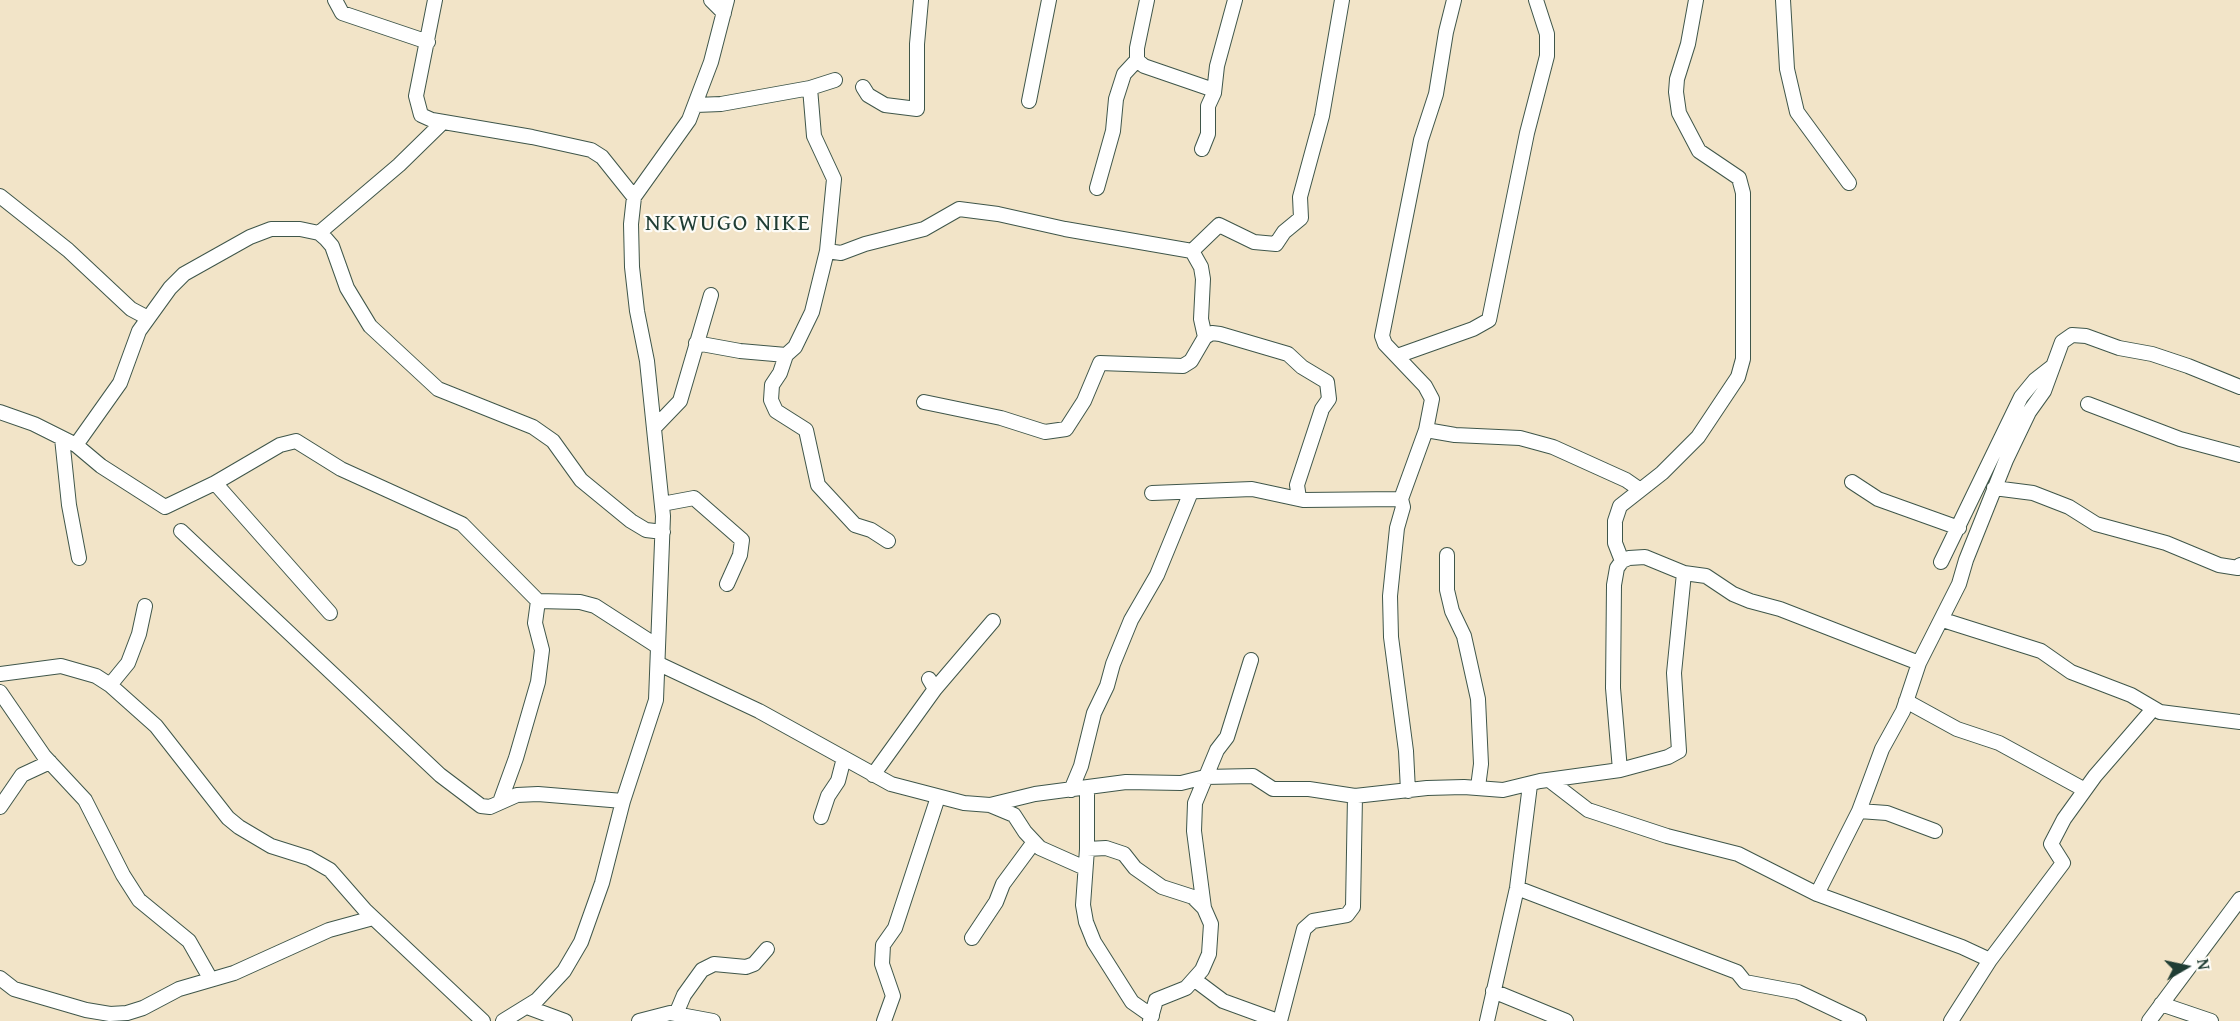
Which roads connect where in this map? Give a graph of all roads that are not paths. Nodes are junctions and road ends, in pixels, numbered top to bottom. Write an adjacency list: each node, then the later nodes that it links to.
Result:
1 (335, 0): 14 (street)
2 (435, 0): 14 (street)
3 (711, 0): 13 (street)
4 (921, 0): 17 (street)
5 (1049, 0): 20 (street)
6 (1148, 0): 15 (street)
7 (1235, 0): 23 (street)
8 (1342, 0): 30 (street)
9 (1454, 0): 36 (street)
10 (1536, 0): 36 (street)
11 (1696, 0): 50 (street)
12 (1783, 0): 24 (street)
13 (725, 7): 21 (street)
14 (428, 42): 22 (street)
15 (1137, 60): 19 (street); 25 (street)
16 (835, 80): 18 (street)
17 (863, 87)
18 (810, 88): 21 (street); 29 (street)
19 (1208, 88)
20 (1029, 101)
21 (696, 105): 27 (street)
22 (443, 122): 27 (street); 28 (street)
23 (1202, 149)
24 (1849, 183)
25 (1097, 188)
26 (0, 196): 32 (street)
27 (634, 197): 42 (street)
28 (319, 233): 32 (street); 58 (street)
29 (827, 251): 30 (street); 35 (street)
30 (1192, 251): 33 (street)
31 (711, 295): 34 (street)
32 (148, 318): 45 (street)
33 (1205, 337): 39 (street); 53 (street)
34 (696, 343): 35 (street); 42 (street)
35 (786, 355): 59 (street)
36 (1397, 356): 43 (street)
37 (2053, 366): 38 (street); 49 (street); 56 (street)
38 (2240, 387)
39 (924, 402)
40 (2088, 404): 46 (street)
41 (0, 412): 44 (street)
42 (655, 427): 55 (street)
43 (1426, 430): 50 (street); 54 (street)
44 (62, 438): 45 (street); 61 (street)
45 (76, 445): 48 (street)
46 (2240, 455)
47 (1852, 482): 56 (street)
48 (215, 483): 67 (street); 69 (street)
49 (1994, 488): 64 (street); 70 (street)
50 (1639, 489): 62 (street)
51 (1191, 492): 52 (street); 53 (street); 91 (street)
52 (1152, 493)
53 (1299, 498): 54 (street)
54 (1401, 499): 92 (street)
55 (662, 504): 58 (street); 66 (street)
56 (1959, 528): 63 (street)
57 (181, 531): 97 (street)
58 (663, 532): 72 (street)
59 (888, 541)
60 (1447, 555): 89 (street)
61 (79, 558)
62 (1622, 561): 65 (street); 84 (street)
63 (1941, 562)
64 (2240, 566)
65 (1684, 573): 74 (street); 84 (street)
66 (727, 584)
67 (538, 601): 72 (street); 97 (street)
68 (145, 606): 77 (street)
69 (330, 613)
70 (1943, 620): 74 (street); 80 (street)
71 (993, 621): 85 (street)
72 (657, 646): 75 (street)
73 (1251, 660): 86 (street)
74 (1919, 663): 79 (street)
75 (659, 664): 82 (street); 96 (street)
76 (0, 674): 77 (street)
77 (110, 686): 110 (street)
78 (0, 692): 83 (street)
79 (1906, 701): 93 (street); 100 (street)
80 (2153, 709): 81 (street); 93 (street)
81 (2240, 722)
82 (844, 758): 85 (street); 101 (street)
83 (50, 762): 99 (street); 115 (street)
84 (1620, 770): 87 (street)
85 (873, 775): 95 (street)
86 (1205, 777): 90 (street); 94 (street); 109 (street)
87 (1549, 780): 88 (street); 107 (street)
88 (1530, 784): 89 (street); 106 (street)
89 (1478, 787): 92 (street)
90 (1087, 788): 91 (street); 104 (street)
91 (1071, 790): 98 (street)
92 (1408, 790): 94 (street)
93 (2085, 790): 113 (street)
94 (1355, 796): 128 (street)
95 (938, 797): 98 (street); 127 (street)
96 (623, 801): 97 (street); 119 (street)
97 (500, 802)
98 (990, 805): 103 (street)
99 (0, 807)
100 (1859, 811): 102 (street); 107 (street)
101 (821, 817)
102 (1935, 831)
103 (1034, 842): 105 (street); 111 (street)
104 (1087, 849): 105 (street); 109 (street)
105 (1085, 868): 121 (street)
106 (1517, 888): 117 (street); 131 (street)
107 (1817, 894): 113 (street)
108 (2240, 899): 118 (street)
109 (1204, 908): 116 (street)
110 (374, 918): 115 (street); 122 (street)
111 (972, 938)
112 (767, 949): 120 (street)
113 (1990, 960): 132 (street)
114 (0, 978): 115 (street)
115 (210, 978)
116 (1195, 980): 121 (street); 128 (street)
117 (1493, 991): 129 (street); 130 (street)
118 (2161, 1004): 133 (street); 134 (street)
119 (526, 1008): 123 (street); 124 (street)
120 (676, 1014): 125 (street); 126 (street)
121 (1151, 1018)
122 (483, 1021)
123 (503, 1021)
124 (565, 1021)
125 (639, 1021)
126 (712, 1021)
127 (884, 1021)
128 (1279, 1021)
129 (1486, 1021)
130 (1566, 1021)
131 (1859, 1021)
132 (1951, 1021)
133 (2148, 1021)
134 (2211, 1021)

